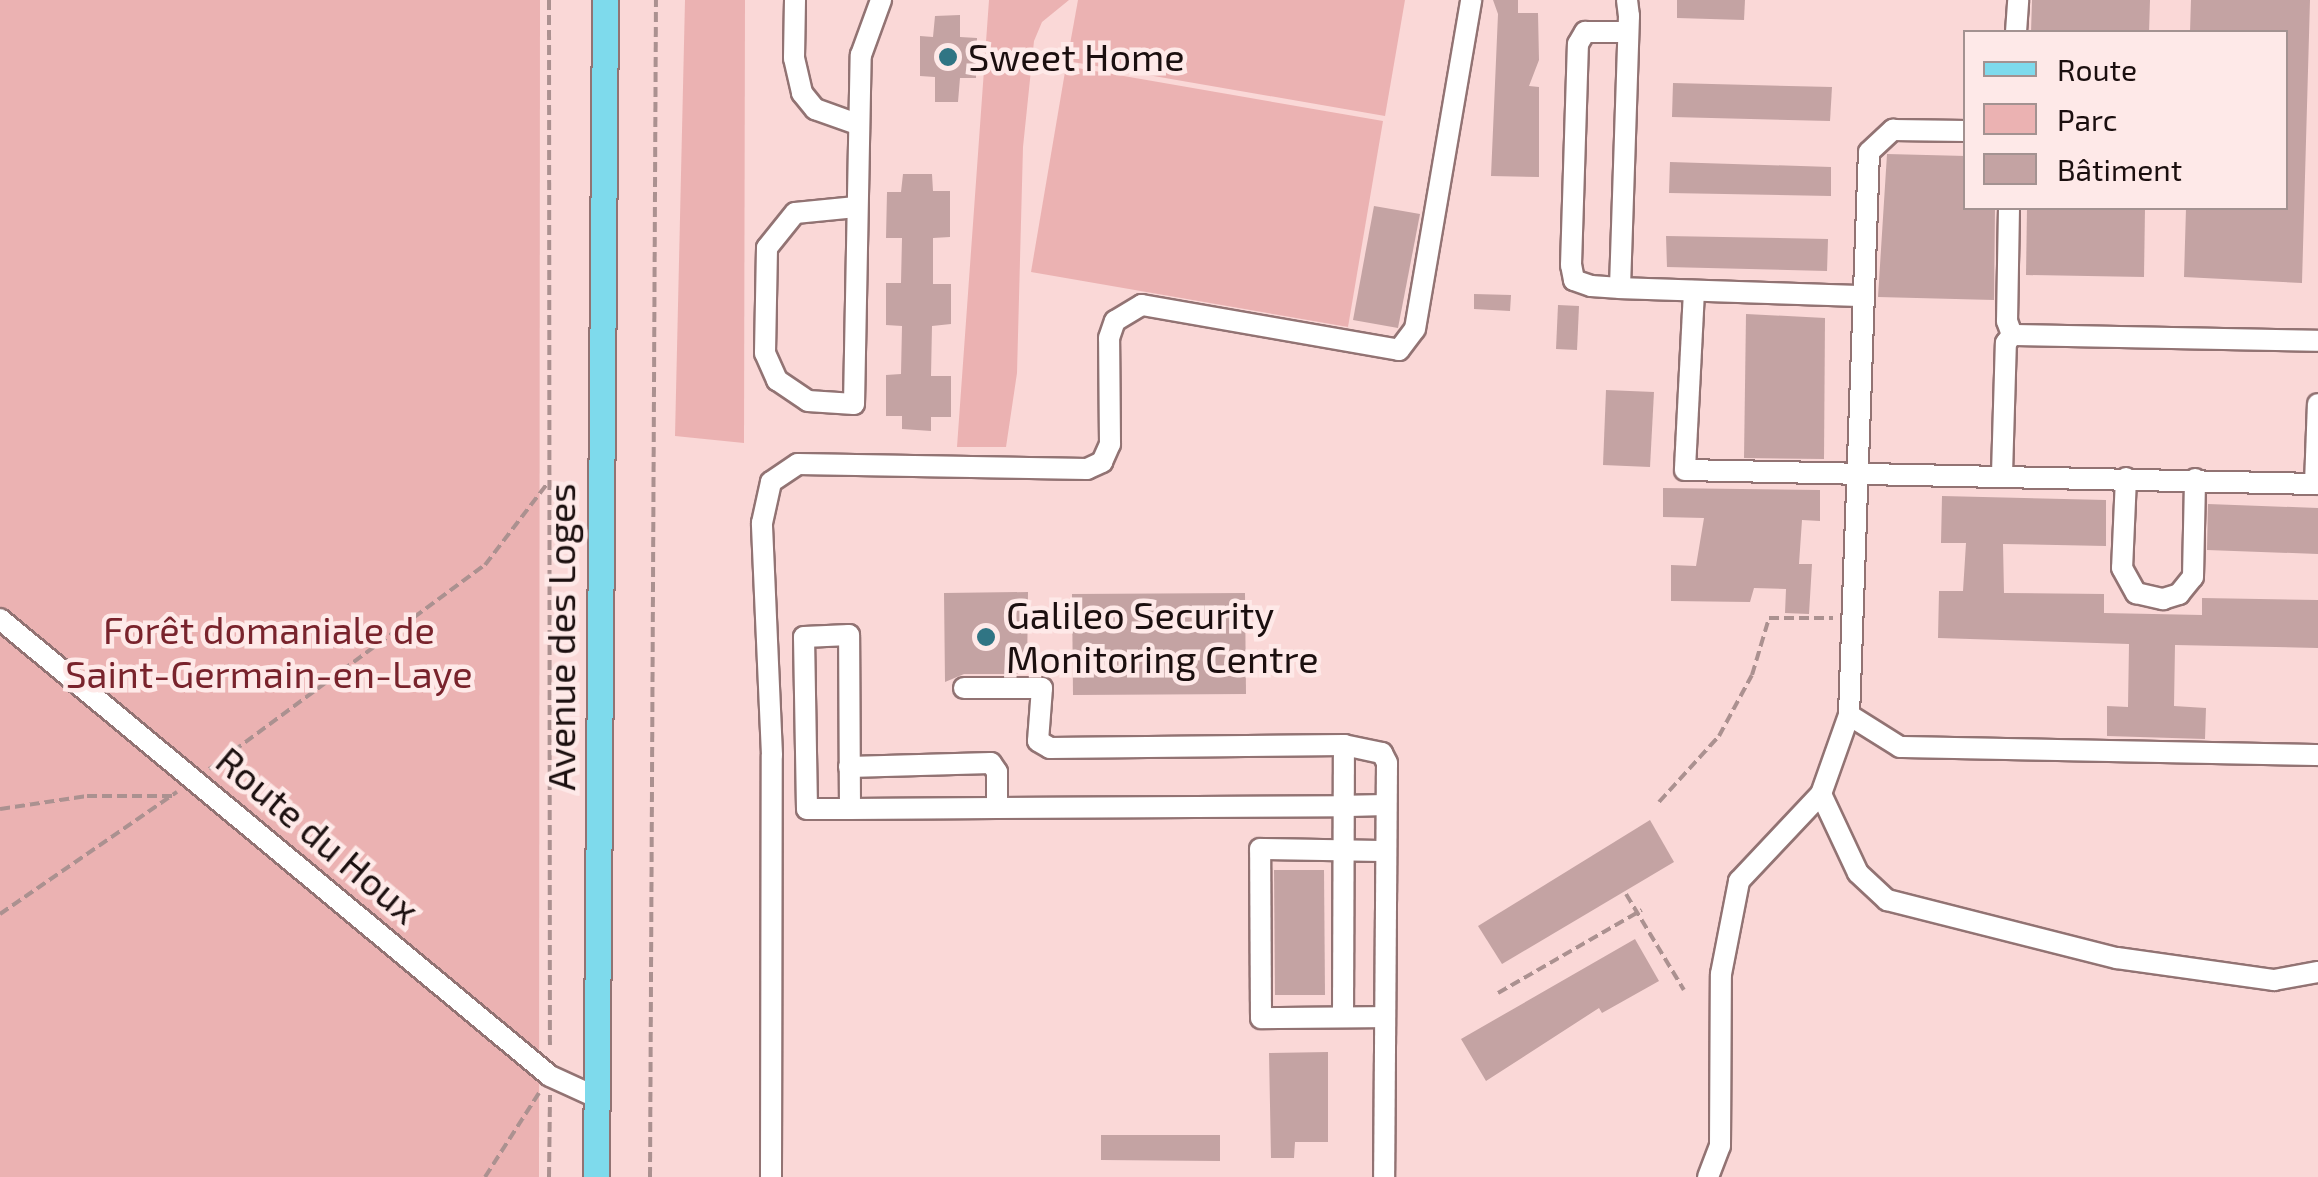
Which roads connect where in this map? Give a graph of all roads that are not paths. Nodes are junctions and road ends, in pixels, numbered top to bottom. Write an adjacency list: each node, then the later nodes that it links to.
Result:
1 (602, 0): 40 (main road, Avenue des Loges)
2 (795, 0): 9 (street)
3 (881, 0): 9 (street)
4 (1472, 0): 42 (street)
5 (1627, 0): 8 (street)
6 (2018, 0): 7 (street)
7 (2016, 30)
8 (1628, 32): 13 (street); 13 (street)
9 (857, 124): 11 (street)
10 (1963, 131): 15 (street)
11 (856, 207): 11 (street)
12 (2009, 210): 16 (street)
13 (1620, 288): 14 (street)
14 (1694, 291): 15 (street); 19 (street)
15 (1864, 296): 19 (street)
16 (2012, 335): 17 (street); 20 (street)
17 (2318, 340)
18 (2318, 404): 23 (street)
19 (1860, 472): 20 (street); 26 (street)
20 (2002, 474): 21 (street)
21 (2126, 478): 22 (street); 22 (street)
22 (2195, 480): 23 (street)
23 (2317, 484)
24 (0, 618): 40 (street, Route du Houx)
25 (964, 688): 27 (street)
26 (1849, 714): 28 (street); 30 (street)
27 (1344, 745): 31 (street); 32 (street)
28 (2318, 755)
29 (850, 767): 33 (street); 34 (street); 34 (street)
30 (1822, 794): 37 (street); 44 (street)
31 (1386, 805): 32 (street); 36 (street)
32 (1344, 806): 33 (street); 35 (street)
33 (997, 808): 34 (street)
34 (850, 809)
35 (1343, 850): 36 (street); 39 (street); 39 (street)
36 (1386, 850): 38 (street)
37 (2318, 972)
38 (1385, 1017): 39 (street); 43 (street)
39 (1343, 1018)
40 (596, 1098): 41 (main road, Avenue des Loges)
41 (596, 1177)
42 (770, 1177)
43 (1384, 1177)
44 (1708, 1177)

